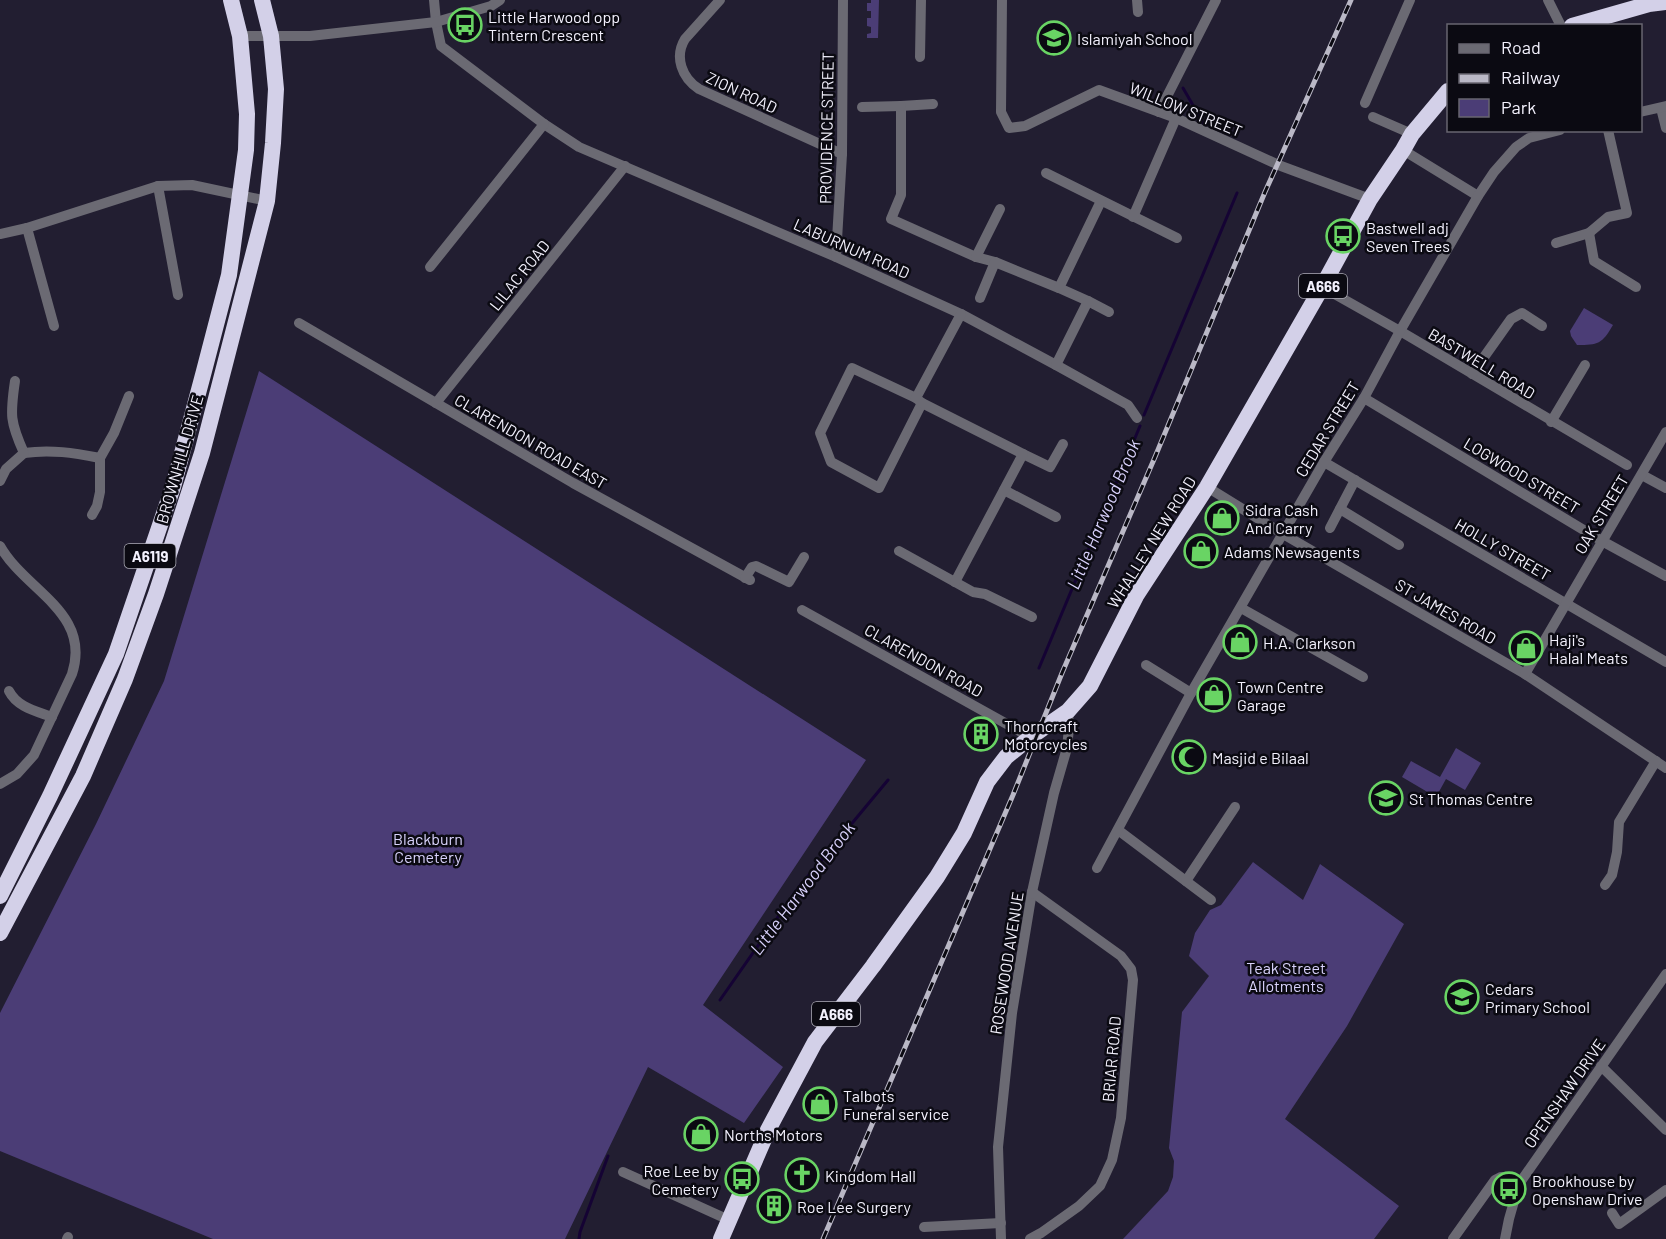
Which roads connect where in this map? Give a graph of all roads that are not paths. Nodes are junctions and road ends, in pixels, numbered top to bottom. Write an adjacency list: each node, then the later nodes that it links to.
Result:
1 (231, 0): 18 (highway, A6119)
2 (262, 0): 19 (highway, A6119)
3 (434, 0): 15 (street, LABURNUM ROAD)
4 (500, 0): 15 (street)
5 (720, 0): 38 (street, ZION ROAD)
6 (843, 0): 38 (street, PROVIDENCE STREET)
7 (921, 0): 20 (street)
8 (1002, 0): 27 (street, WILLOW STREET)
9 (1137, 0): 14 (street)
10 (1216, 0): 27 (street)
11 (1410, 0): 22 (street)
12 (1548, 0): 16 (street)
13 (1654, 2): 17 (highway)
14 (1138, 12)
15 (436, 22): 19 (street); 31 (street, LABURNUM ROAD)
16 (1560, 24)
17 (1579, 24)
18 (240, 36): 19 (street); 42 (highway, BROWNHILL DRIVE / A6119)
19 (271, 36): 45 (highway, BROWNHILL DRIVE / A6119)
20 (920, 57)
21 (1447, 94): 35 (highway, WHALLEY NEW ROAD / A666)
22 (1365, 103)
23 (933, 104): 24 (street)
24 (901, 106): 25 (street); 55 (street)
25 (862, 107)
26 (1663, 107): 28 (street); 32 (street)
27 (1159, 112): 30 (street, WILLOW STREET)
28 (1642, 112)
29 (1373, 117): 35 (street)
30 (1176, 118): 44 (street, WILLOW STREET); 48 (street)
31 (544, 124): 39 (street, LABURNUM ROAD); 57 (street)
32 (1666, 128)
33 (1544, 132): 36 (street, CEDAR STREET)
34 (1608, 132): 50 (street)
35 (1412, 134): 37 (highway, WHALLEY NEW ROAD / A666)
36 (1527, 134): 43 (street, CEDAR STREET)
37 (1403, 150): 43 (street); 44 (highway, WHALLEY NEW ROAD / A666)
38 (842, 154): 54 (street, PROVIDENCE STREET)
39 (625, 166): 54 (street, LABURNUM ROAD); 77 (street, LILAC ROAD)
40 (1046, 173): 46 (street)
41 (158, 186): 42 (street); 49 (street); 61 (street)
42 (240, 196): 45 (street); 128 (highway, BROWNHILL DRIVE / A6119)
43 (1478, 196): 69 (street, CEDAR STREET)
44 (1370, 199): 59 (highway, WHALLEY NEW ROAD / A666)
45 (267, 201): 130 (highway, BROWNHILL DRIVE / A6119)
46 (1101, 201): 48 (street); 60 (street)
47 (1000, 208): 55 (street)
48 (1133, 217): 52 (street)
49 (27, 228): 51 (street); 67 (street)
50 (1589, 233): 53 (street); 58 (street)
51 (0, 234)
52 (1177, 238)
53 (1556, 243)
54 (836, 257): 65 (street, LABURNUM ROAD)
55 (976, 257): 56 (street)
56 (995, 262): 60 (street); 62 (street)
57 (430, 267)
58 (1636, 286)
59 (1322, 287): 69 (street, BASTWELL ROAD); 90 (highway, WHALLEY NEW ROAD / A666)
60 (1059, 288): 63 (street)
61 (178, 295)
62 (980, 298)
63 (1088, 301): 64 (street); 70 (street)
64 (1109, 312)
65 (961, 314): 70 (street, LABURNUM ROAD); 76 (street)
66 (299, 322): 77 (street, CLARENDON ROAD EAST)
67 (54, 326)
68 (1542, 326): 72 (street)
69 (1400, 331): 72 (street, BASTWELL ROAD); 75 (street, CEDAR STREET)
70 (1056, 365): 78 (street, LABURNUM ROAD)
71 (1585, 365): 79 (street)
72 (1472, 374): 79 (street, BASTWELL ROAD)
73 (15, 381): 82 (street)
74 (129, 396): 84 (street)
75 (1364, 398): 85 (street, CEDAR STREET); 98 (street, LOGWOOD STREET)
76 (919, 401): 76 (street); 83 (street)
77 (436, 404): 102 (street, CLARENDON ROAD EAST)
78 (1137, 418)
79 (1551, 422): 86 (street, BASTWELL ROAD)
80 (1666, 432): 87 (street, OAK STREET)
81 (1063, 444): 83 (street)
82 (24, 453): 84 (street); 89 (street)
83 (1023, 454): 92 (street)
84 (100, 458): 94 (street)
85 (1324, 462): 88 (street, HOLLY STREET); 97 (street, CEDAR STREET)
86 (1627, 465)
87 (1642, 475): 91 (street); 98 (street, OAK STREET)
88 (1355, 480): 93 (street); 105 (street, HOLLY STREET)
89 (0, 482)
90 (1207, 487): 97 (street, ST JAMES ROAD); 116 (highway, WHALLEY NEW ROAD / A666)
91 (1666, 488)
92 (1004, 490): 95 (street); 104 (street)
93 (1340, 509): 96 (street); 99 (street)
94 (92, 515)
95 (1056, 518)
96 (1330, 528)
97 (1283, 534): 106 (street, CEDAR STREET); 111 (street, ST JAMES ROAD)
98 (1602, 541): 103 (street, LOGWOOD STREET); 105 (street, OAK STREET)
99 (1399, 545)
100 (0, 546): 118 (street)
101 (899, 551): 104 (street)
102 (804, 557)
103 (1666, 576)
104 (954, 582): 108 (street)
105 (1567, 604): 109 (street, HOLLY STREET); 111 (street, OAK STREET)
106 (1241, 608): 112 (street); 114 (street, CEDAR STREET)
107 (802, 610): 119 (street, CLARENDON ROAD)
108 (1032, 617)
109 (1666, 662)
110 (1146, 665): 114 (street)
111 (1525, 674): 120 (street, ST JAMES ROAD)
112 (1363, 677)
113 (9, 691): 115 (street)
114 (1191, 693): 123 (street, CEDAR STREET)
115 (20, 705): 117 (street); 118 (street)
116 (1068, 711): 119 (highway, WHALLEY NEW ROAD / A666); 127 (street, ROSEWOOD AVENUE)
117 (11, 712)
118 (52, 717): 121 (street)
119 (1030, 737): 138 (highway, WHALLEY NEW ROAD / A666)
120 (1663, 763): 126 (street)
121 (0, 784)
122 (1235, 807): 125 (street)
123 (1118, 830): 124 (street, CEDAR STREET); 125 (street)
124 (1097, 868)
125 (1186, 881): 129 (street)
126 (1605, 885)
127 (1032, 892): 139 (street, ROSEWOOD AVENUE); 143 (street, BRIAR ROAD)
128 (0, 896)
129 (1211, 900)
130 (0, 933)
131 (1666, 974): 132 (street, OPENSHAW DRIVE)
132 (1601, 1066): 133 (street); 135 (street, OPENSHAW DRIVE)
133 (1666, 1130)
134 (623, 1172): 138 (street)
135 (1519, 1184): 144 (street); 145 (street, OPENSHAW DRIVE)
136 (1666, 1190): 137 (street)
137 (1612, 1214)
138 (729, 1220): 141 (highway, WHALLEY NEW ROAD / A666)
139 (1001, 1223): 140 (street); 142 (street, ROSEWOOD AVENUE)
140 (924, 1227)
141 (721, 1239)
142 (1001, 1239)
143 (1030, 1239)
144 (1453, 1239)
145 (1505, 1239)

